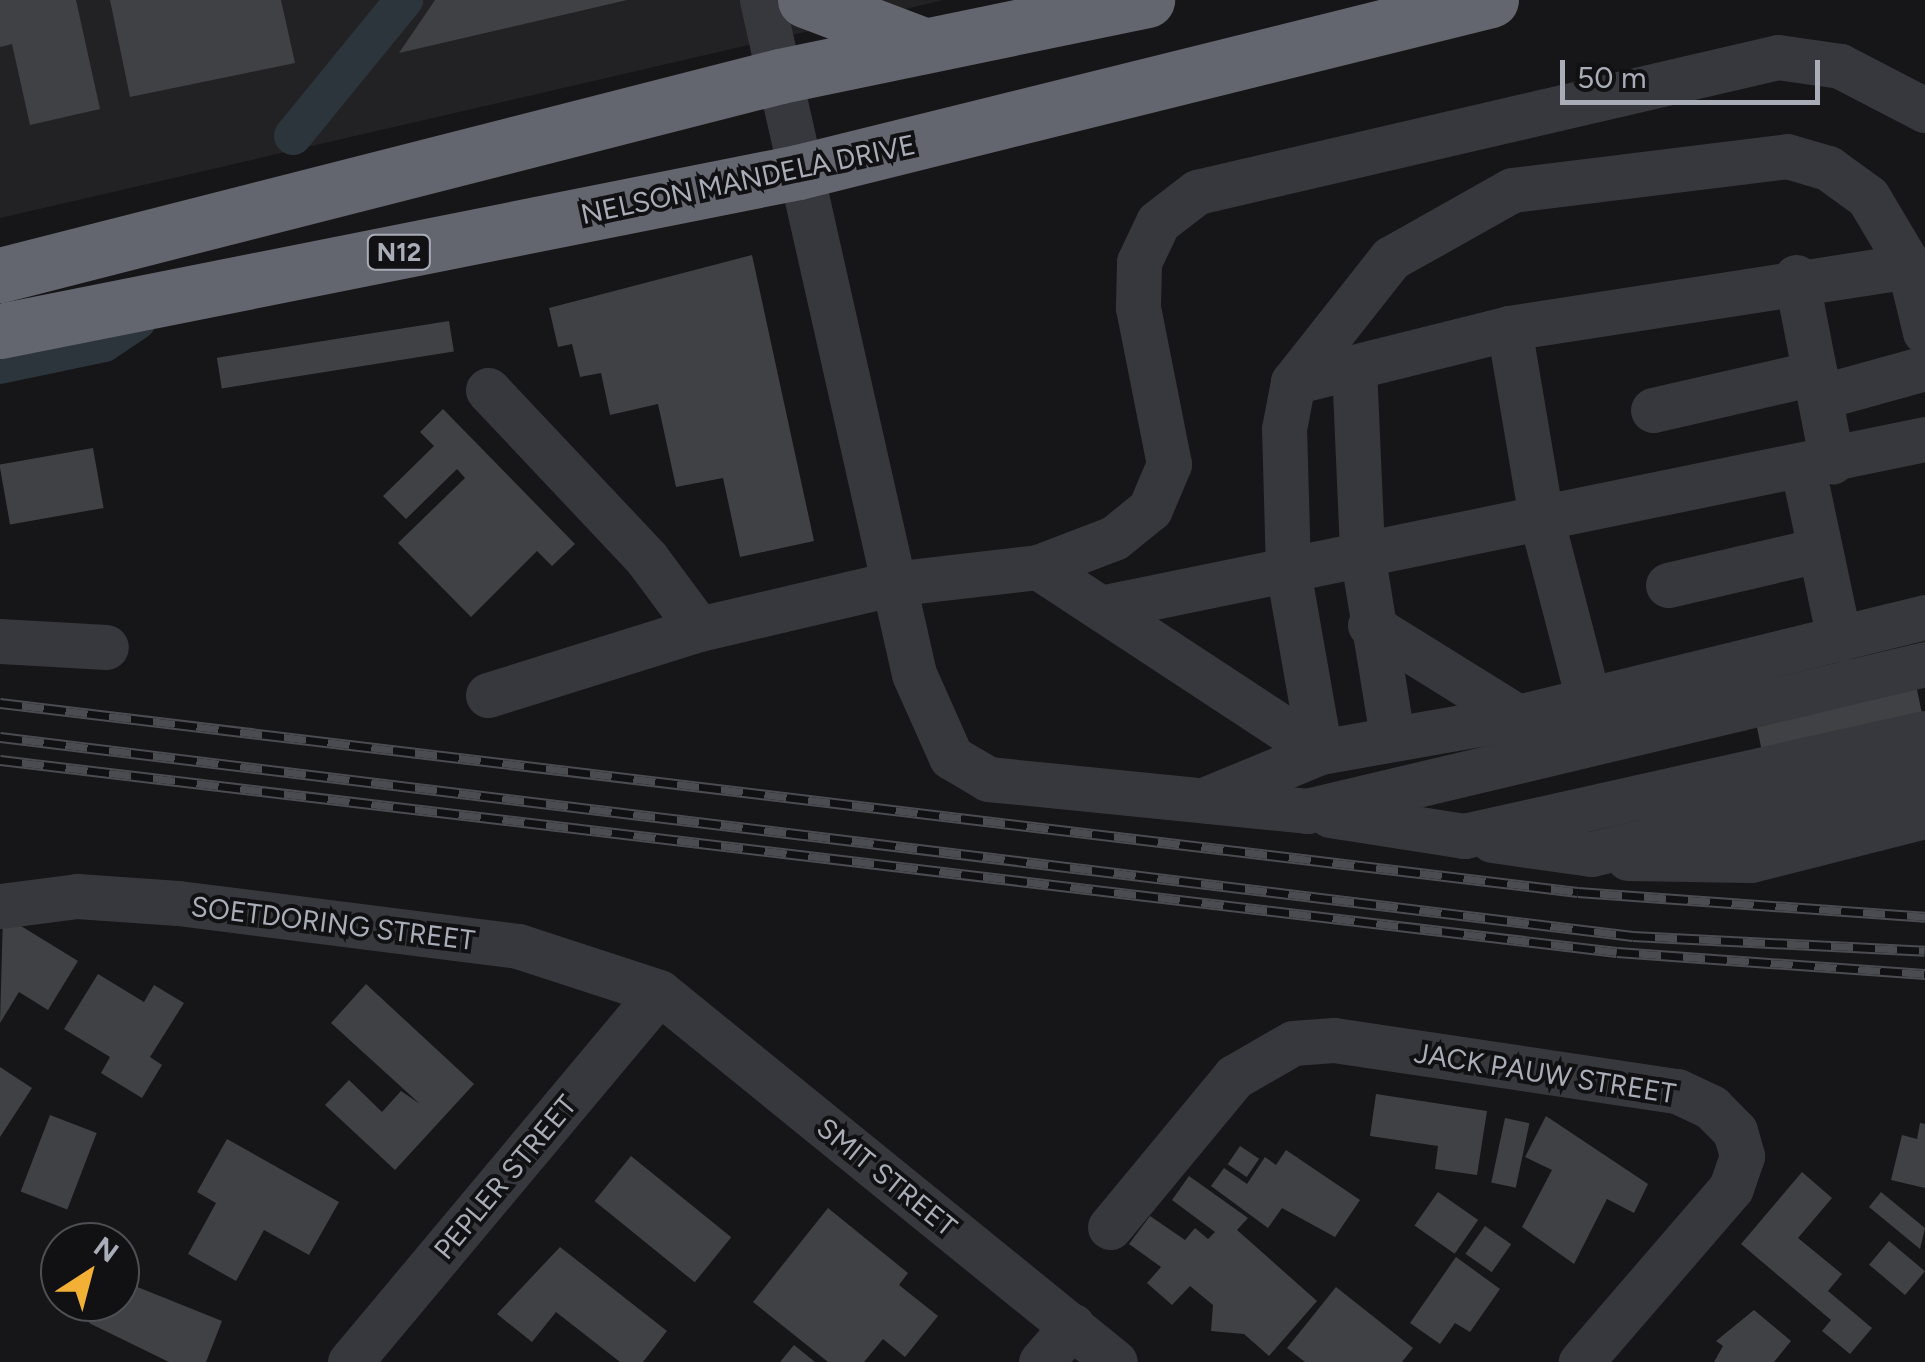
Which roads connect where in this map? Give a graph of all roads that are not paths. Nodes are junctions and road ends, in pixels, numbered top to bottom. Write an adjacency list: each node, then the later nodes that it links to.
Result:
1 (762, 0): 6 (street)
2 (805, 0): 5 (highway)
3 (1146, 0): 5 (highway)
4 (1491, 0): 8 (highway, NELSON MANDELA DRIVE / N12)
5 (926, 46): 6 (highway)
6 (780, 76): 8 (street); 10 (highway)
7 (1925, 110): 26 (street)
8 (798, 172): 13 (highway, NELSON MANDELA DRIVE / N12); 28 (street)
9 (1909, 266): 11 (street); 14 (street); 17 (street)
10 (0, 276)
11 (1796, 276): 12 (street); 18 (street)
12 (1509, 328): 15 (street); 23 (street)
13 (0, 331)
14 (1925, 332)
15 (1354, 367): 17 (street); 25 (street)
16 (1925, 368): 18 (street)
17 (1293, 382): 27 (street)
18 (1818, 385): 20 (street); 22 (street)
19 (488, 390): 33 (street)
20 (1653, 410)
21 (1925, 439): 22 (street)
22 (1818, 466): 23 (street); 24 (street)
23 (1542, 518): 25 (street); 39 (street)
24 (1819, 550): 29 (street); 34 (street)
25 (1362, 554): 27 (street); 32 (street)
26 (1038, 567): 28 (street); 30 (street)
27 (1288, 570): 30 (street); 43 (street)
28 (892, 584): 33 (street); 45 (street)
29 (1668, 586)
30 (1105, 606): 43 (street)
31 (1925, 617): 34 (street)
32 (1370, 625): 40 (street); 42 (street)
33 (698, 630): 38 (street)
34 (1839, 639): 39 (street)
35 (0, 641): 36 (street)
36 (106, 647)
37 (1925, 664): 46 (street)
38 (488, 695)
39 (1588, 699): 40 (street)
40 (1518, 717): 42 (street)
41 (1925, 733): 48 (street)
42 (1392, 736): 43 (street)
43 (1320, 752): 45 (street)
44 (1925, 774): 49 (street)
45 (1195, 803): 46 (street)
46 (1307, 811): 48 (street)
47 (1925, 816): 49 (street)
48 (1464, 836): 49 (street)
49 (1591, 854)
50 (0, 906): 51 (street, SOETDORING STREET)
51 (659, 992): 53 (street, SMIT STREET); 54 (street, PEPLER STREET)
52 (1110, 1226): 57 (street, JACK PAUW STREET)
53 (1072, 1326): 55 (street); 56 (street, SMIT STREET)
54 (350, 1362)
55 (1042, 1362)
56 (1115, 1362)
57 (1581, 1362)

